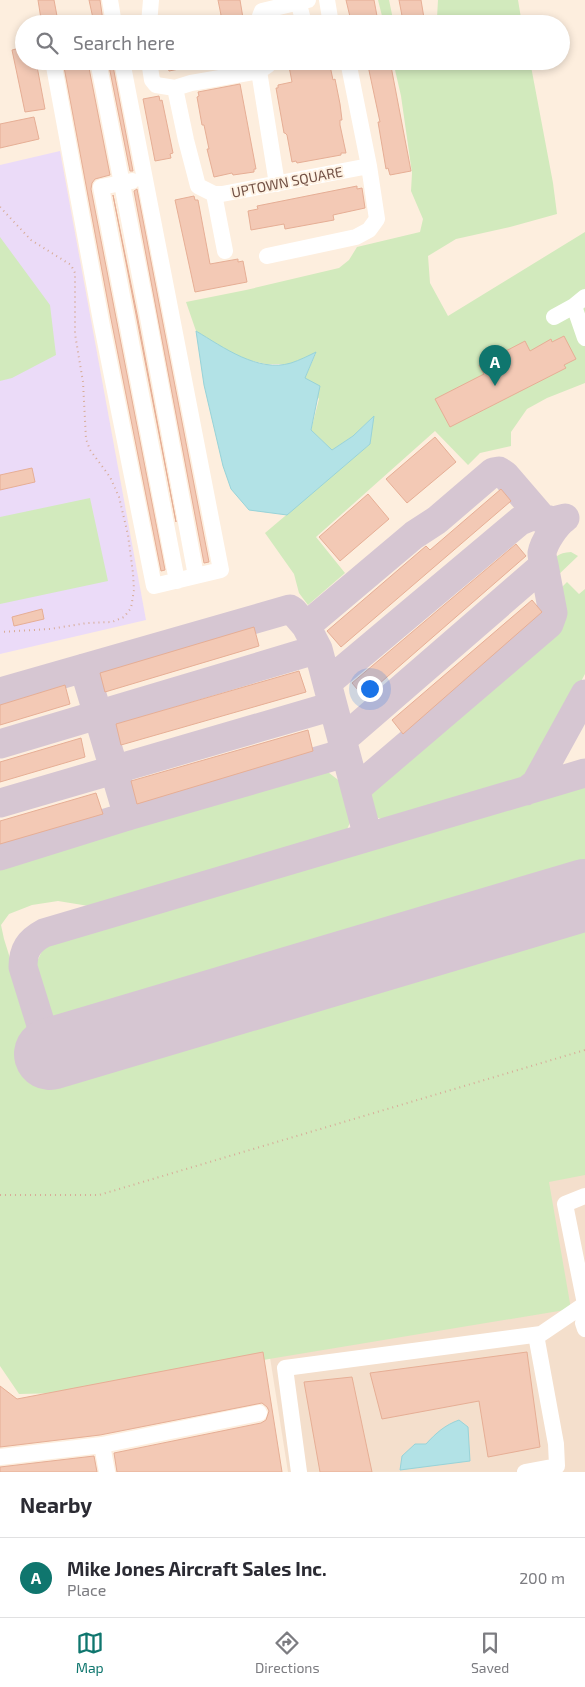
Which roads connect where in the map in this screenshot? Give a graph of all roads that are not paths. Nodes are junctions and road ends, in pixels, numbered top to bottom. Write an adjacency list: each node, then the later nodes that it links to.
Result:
1 (110, 0): 5 (street)
2 (151, 0): 6 (street)
3 (328, 0): 9 (street)
4 (301, 1): 7 (street); 8 (street)
5 (112, 15)
6 (150, 15)
7 (260, 15)
8 (303, 15)
9 (330, 15)
10 (55, 70): 23 (street)
11 (100, 70): 20 (street)
12 (124, 70): 19 (street)
13 (150, 70): 17 (street)
14 (247, 70): 17 (street)
15 (264, 70): 21 (street)
16 (350, 70): 18 (street)
17 (175, 88): 24 (street, UPTOWN SQUARE)
18 (369, 166): 21 (street, UPTOWN SQUARE); 26 (street)
19 (145, 179): 20 (street); 28 (street)
20 (122, 184): 22 (street); 29 (street)
21 (277, 184): 24 (street, UPTOWN SQUARE)
22 (100, 187): 23 (street); 30 (street)
23 (77, 192): 32 (street)
24 (214, 194): 25 (street)
25 (225, 251)
26 (267, 256)
27 (579, 302): 31 (street); 33 (street)
28 (169, 308): 29 (street); 34 (street)
29 (148, 312): 30 (street); 35 (street)
30 (125, 317): 32 (street); 36 (street)
31 (554, 318)
32 (101, 321): 37 (street)
33 (585, 338)
34 (195, 437): 35 (street); 38 (street)
35 (171, 442): 36 (street); 38 (street)
36 (150, 445): 37 (street); 39 (street)
37 (126, 450): 39 (street)
38 (196, 576): 39 (street)
39 (177, 581)
40 (585, 1196): 41 (street)
41 (585, 1304): 44 (street)
42 (585, 1318): 43 (street)
43 (585, 1329)
44 (536, 1335): 49 (street); 50 (street)
45 (259, 1413): 46 (street)
46 (102, 1445): 47 (street); 48 (street)
47 (0, 1457)
48 (107, 1472)
49 (299, 1472)
50 (525, 1472)

